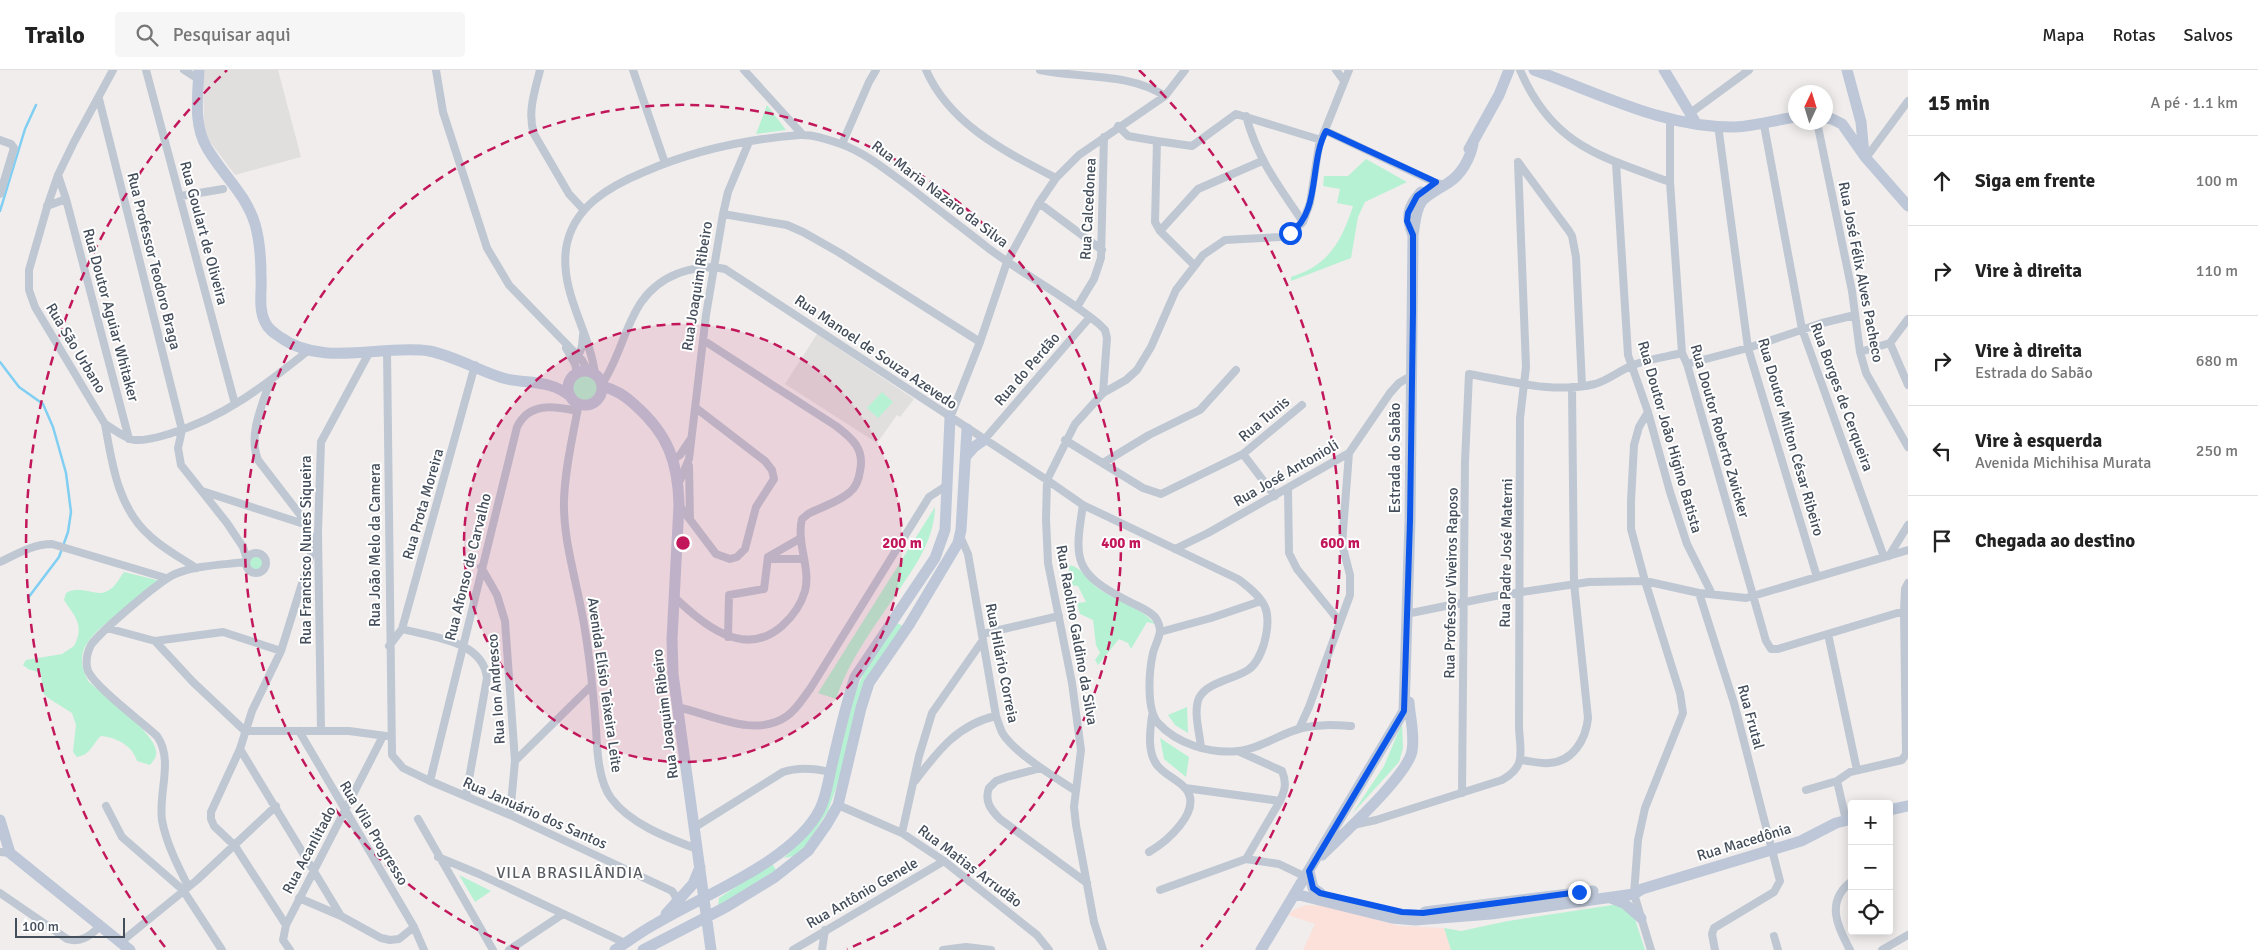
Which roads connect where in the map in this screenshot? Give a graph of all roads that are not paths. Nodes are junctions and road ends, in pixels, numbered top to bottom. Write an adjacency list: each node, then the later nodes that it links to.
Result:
1 (113, 70): 25 (street, Rua São Urbano)
2 (146, 70): 56 (street, Rua Goulart de Oliveira)
3 (184, 70): 21 (street)
4 (436, 70): 76 (street)
5 (540, 70): 61 (street)
6 (633, 70): 49 (street)
7 (744, 70): 39 (street)
8 (876, 70): 45 (street)
9 (926, 70): 51 (street)
10 (1040, 70): 24 (street)
11 (1185, 70): 24 (street)
12 (1336, 70): 22 (street)
13 (1349, 70): 22 (street)
14 (1509, 70): 23 (street, Estrada do Sabão)
15 (1514, 70): 23 (street, Estrada do Sabão)
16 (1520, 70): 48 (street)
17 (1534, 70): 30 (street)
18 (1664, 70): 29 (street)
19 (1749, 70): 29 (street)
20 (1846, 70): 27 (street)
21 (199, 74): 80 (street)
22 (1344, 81): 38 (street)
23 (1499, 95): 53 (street, Estrada do Sabão)
24 (1165, 96): 36 (street)
25 (99, 99): 50 (street, Rua São Urbano); 109 (street, Rua Professor Teodoro Braga)
26 (1908, 101): 46 (street)
27 (1859, 112): 33 (street); 46 (street)
28 (1246, 116): 42 (street); 43 (street); 47 (street)
29 (1692, 118): 30 (street); 34 (street)
30 (1667, 119): 52 (street, Rua Doutor Roberto Zwicker)
31 (1788, 119): 35 (street)
32 (1833, 121): 33 (street)
33 (1842, 124): 46 (street)
34 (1718, 125): 35 (street); 79 (street, Rua Doutor Milton César Ribeiro)
35 (1764, 125): 73 (street, Rua Borges de Cerqueira)
36 (1118, 126): 40 (street); 43 (street)
37 (1819, 130): 70 (street, Rua José Félix Alves Pacheco)
38 (1326, 131): 42 (street); 53 (street)
39 (802, 134): 44 (street, Rua Maria Nazaro da Silva); 45 (street, Rua Maria Nazaro da Silva)
40 (1104, 137): 51 (street); 65 (street, Rua Calcedonea)
41 (0, 140): 55 (street)
42 (1321, 140): 63 (street)
43 (1157, 141): 64 (street)
44 (749, 142): 49 (street, Rua Maria Nazaro da Silva); 62 (street, Rua Joaquim Ribeiro)
45 (842, 144): 66 (street, Rua Maria Nazaro da Silva)
46 (1865, 156): 60 (street)
47 (1262, 162): 63 (street); 64 (street)
48 (1616, 162): 52 (street); 88 (street, Rua Doutor João Higino Batista)
49 (665, 163): 61 (street, Rua Maria Nazaro da Silva)
50 (58, 175): 57 (street, Rua Doutor Aguiar Whitaker); 59 (street, Rua São Urbano)
51 (1056, 178): 58 (street)
52 (1670, 182): 84 (street, Rua Doutor Roberto Zwicker)
53 (1441, 184): 91 (street, Estrada do Sabão)
54 (223, 189): 56 (street)
55 (0, 194)
56 (181, 196): 100 (street, Rua Goulart de Oliveira)
57 (66, 199): 59 (street); 110 (street, Rua Doutor Aguiar Whitaker)
58 (1040, 203): 65 (street); 66 (street)
59 (47, 206): 107 (street, Rua São Urbano)
60 (1908, 206)
61 (584, 210): 74 (street, Rua Maria Nazaro da Silva)
62 (723, 214): 68 (street, Rua Joaquim Ribeiro); 77 (street)
63 (1303, 222): 67 (street, Rua Raolino Galdino da Silva)
64 (1160, 231): 67 (street)
65 (1102, 250): 69 (street, Rua Calcedonea)
66 (1007, 262): 69 (street, Rua Maria Nazaro da Silva); 77 (street)
67 (1194, 265): 98 (street, Rua Raolino Galdino da Silva)
68 (714, 266): 75 (street, Rua Joaquim Ribeiro); 90 (street); 106 (street, Rua Manoel de Souza Azevedo)
69 (1077, 307): 71 (street, Rua Maria Nazaro da Silva)
70 (1855, 316): 73 (street); 82 (street, Rua José Félix Alves Pacheco)
71 (1090, 317): 98 (street, Rua Maria Nazaro da Silva); 112 (street, Rua do Perdão)
72 (1908, 319): 78 (street)
73 (1802, 329): 79 (street); 139 (street, Rua Borges de Cerqueira)
74 (583, 335): 85 (street); 90 (street, Rua Maria Nazaro da Silva)
75 (703, 340): 104 (street, Rua Joaquim Ribeiro); 136 (street)
76 (563, 342): 85 (street); 90 (street)
77 (980, 342): 106 (street)
78 (1890, 343): 82 (street); 95 (street)
79 (1748, 348): 86 (street); 145 (street, Rua Doutor Milton César Ribeiro)
80 (308, 350): 83 (street); 92 (street)
81 (387, 352): 83 (street); 87 (street); 173 (street, Rua João Melo da Camera)
82 (1860, 352): 114 (street, Rua José Félix Alves Pacheco)
83 (369, 353): 133 (street, Rua Francisco Nunes Siqueira)
84 (1682, 353): 86 (street, Rua Doutor Roberto Zwicker); 88 (street)
85 (578, 355): 90 (street); 90 (street)
86 (1687, 364): 154 (street, Rua Doutor Roberto Zwicker)
87 (475, 365): 93 (street); 166 (street, Rua Prota Moreira)
88 (1631, 366): 97 (street); 105 (street, Rua Doutor João Higino Batista)
89 (1236, 370): 120 (street)
90 (587, 376): 93 (street); 99 (street); 101 (street); 102 (street)
91 (1411, 376): 115 (street, Rua José Antonioli); 159 (street, Estrada do Sabão)
92 (270, 381): 100 (street); 130 (street)
93 (533, 381): 101 (street)
94 (1524, 385): 96 (street); 97 (street, Rua Padre José Materni); 150 (street, Rua Padre José Materni); 156 (street, Rua Professor Viveiros Raposo)
95 (1908, 385)
96 (1572, 386): 97 (street); 148 (street)
97 (1582, 386)
98 (1103, 393): 113 (street, Rua Raolino Galdino da Silva)
99 (598, 399): 101 (street); 102 (street)
100 (235, 404): 109 (street)
101 (576, 404): 143 (street, Rua Afonso de Carvalho); 176 (street, Avenida Elísio Teixeira Leite)
102 (634, 404): 118 (street)
103 (1302, 405): 116 (street, Rua Tunis)
104 (696, 408): 111 (street, Rua Joaquim Ribeiro); 132 (street)
105 (1648, 412): 147 (street); 152 (street, Rua Doutor João Higino Batista)
106 (950, 418): 108 (street, Rua Manoel de Souza Azevedo); 123 (street)
107 (105, 424): 110 (street, Rua São Urbano); 144 (street)
108 (967, 429): 112 (street, Rua Manoel de Souza Azevedo); 117 (street)
109 (182, 430): 110 (street); 125 (street)
110 (130, 438)
111 (691, 439): 118 (street); 119 (street, Rua Joaquim Ribeiro)
112 (984, 440): 117 (street); 121 (street, Rua Manoel de Souza Azevedo)
113 (1065, 440): 120 (street); 121 (street, Rua Raolino Galdino da Silva)
114 (1908, 447)
115 (1349, 453): 124 (street, Rua José Antonioli); 163 (street)
116 (1243, 454): 120 (street, Rua Tunis); 126 (street)
117 (966, 456): 135 (street)
118 (674, 459): 122 (street, Rua Joaquim Ribeiro)
119 (689, 459): 122 (street, Rua Joaquim Ribeiro); 129 (street)
120 (1103, 463)
121 (1047, 480): 128 (street, Rua Manoel de Souza Azevedo); 161 (street, Rua Raolino Galdino da Silva)
122 (678, 485): 127 (street, Rua Joaquim Ribeiro)
123 (946, 486): 160 (street); 177 (street)
124 (1288, 489): 126 (street, Rua José Antonioli); 163 (street)
125 (200, 490): 130 (street); 144 (street)
126 (1275, 496): 137 (street, Rua José Antonioli)
127 (679, 505): 129 (street); 134 (street, Rua Joaquim Ribeiro)
128 (1083, 506): 137 (street, Rua Manoel de Souza Azevedo); 167 (street)
129 (690, 518): 132 (street)
130 (308, 525): 133 (street)
131 (1908, 525): 139 (street)
132 (696, 527): 134 (street)
133 (318, 530): 174 (street); 182 (street, Rua Francisco Nunes Siqueira)
134 (678, 530): 153 (street, Rua Joaquim Ribeiro)
135 (960, 536): 164 (street); 170 (street, Rua Hilário Correia)
136 (801, 538): 140 (street); 141 (street)
137 (1175, 549): 155 (street, Rua Manoel de Souza Azevedo)
138 (1908, 550): 139 (street)
139 (1886, 556): 145 (street)
140 (768, 557): 141 (street); 169 (street)
141 (804, 559): 169 (street)
142 (0, 562): 146 (street)
143 (481, 567): 172 (street, Rua Afonso de Carvalho); 190 (street, Rua Ion Andresco)
144 (196, 568): 146 (street)
145 (1817, 577): 154 (street)
146 (166, 578): 165 (street)
147 (1645, 581): 148 (street); 151 (street); 236 (street)
148 (1574, 583): 150 (street); 189 (street)
149 (1908, 583): 158 (street)
150 (1519, 592): 156 (street); 189 (street, Rua Padre José Materni)
151 (1699, 592): 152 (street); 220 (street, Rua Frutal)
152 (1712, 594): 154 (street)
153 (673, 596): 157 (street); 162 (street, Rua Joaquim Ribeiro)
154 (1754, 596): 168 (street, Rua Doutor Roberto Zwicker)
155 (1261, 601): 167 (street); 186 (street)
156 (1465, 602): 159 (street); 200 (street, Rua Professor Viveiros Raposo)
157 (689, 610): 162 (street); 169 (street)
158 (1904, 611): 168 (street); 192 (street)
159 (1406, 614): 175 (street, Estrada do Sabão)
160 (896, 615): 164 (street); 193 (street)
161 (1059, 616): 170 (street); 199 (street, Rua Raolino Galdino da Silva)
162 (672, 618): 177 (street, Rua Joaquim Ribeiro)
163 (1340, 622): 181 (street)
164 (909, 625): 203 (street)
165 (107, 628): 171 (street); 233 (street)
166 (402, 629): 172 (street); 173 (street, Rua Prota Moreira)
167 (1160, 632): 179 (street)
168 (1828, 634): 192 (street)
169 (728, 636)
170 (982, 637): 178 (street, Rua Hilário Correia); 196 (street)
171 (155, 641): 174 (street); 183 (street)
172 (463, 645): 194 (street, Rua Afonso de Carvalho); 201 (street)
173 (390, 646): 185 (street, Rua João Melo da Camera)
174 (281, 650): 183 (street)
175 (1405, 680): 209 (street, Estrada do Sabão); 216 (street, Estrada do Sabão)
176 (592, 684): 190 (street); 219 (street, Avenida Elísio Teixeira Leite)
177 (677, 707): 215 (street, Rua Joaquim Ribeiro)
178 (996, 716): 191 (street, Rua Hilário Correia); 196 (street)
179 (1152, 716): 186 (street); 197 (street)
180 (1351, 726): 181 (street)
181 (1299, 729): 188 (street)
182 (321, 730): 184 (street); 185 (street)
183 (245, 731): 184 (street); 187 (street)
184 (298, 731): 208 (street, Rua Vila Progresso)
185 (387, 737): 194 (street, Rua Januário dos Santos); 208 (street, Rua Acanlitado)
186 (1201, 748): 188 (street)
187 (240, 749): 205 (street); 218 (street)
188 (1238, 751): 202 (street)
189 (1521, 760): 200 (street)
190 (515, 761): 210 (street, Rua Ion Andresco)
191 (1041, 768): 199 (street, Rua Hilário Correia); 231 (street)
192 (1857, 770): 195 (street)
193 (830, 772): 215 (street); 223 (street)
194 (430, 781): 201 (street, Rua Januário dos Santos)
195 (1838, 781): 198 (street); 211 (street)
196 (914, 782): 217 (street)
197 (1185, 788): 202 (street); 222 (street)
198 (1806, 790)
199 (1076, 791): 231 (street, Rua Raolino Galdino da Silva)
200 (1462, 793): 216 (street)
201 (466, 796): 210 (street, Rua Januário dos Santos)
202 (1280, 801): 225 (street)
203 (838, 804): 217 (street, Rua Matias Arrudão); 229 (street)
204 (106, 806): 233 (street)
205 (276, 806): 218 (street); 230 (street)
206 (1908, 806): 207 (street)
207 (1893, 809)
208 (345, 812): 230 (street, Rua Acanlitado); 250 (street, Rua Vila Progresso)
209 (1342, 813): 216 (street); 228 (street, Estrada do Sabão)
210 (510, 815): 242 (street, Rua Januário dos Santos)
211 (1848, 816)
212 (418, 819): 224 (street)
213 (1848, 819): 220 (street, Rua Macedônia)
214 (0, 820): 221 (street)
215 (695, 826): 219 (street, Rua Joaquim Ribeiro)
216 (1352, 826): 228 (street, Estrada do Sabão)
217 (902, 833): 226 (street, Rua Matias Arrudão)
218 (235, 846): 233 (street); 248 (street)
219 (698, 849): 227 (street)
220 (1772, 850): 236 (street, Rua Macedônia); 272 (street, Rua Frutal)
221 (5, 852): 249 (street)
222 (1149, 852)
223 (775, 856): 229 (street); 239 (street)
224 (438, 857): 243 (street); 260 (street)
225 (1246, 859): 228 (street); 234 (street)
226 (944, 861): 251 (street, Rua Antônio Genele); 268 (street, Rua Matias Arrudão)
227 (701, 865): 239 (street); 242 (street)
228 (1310, 870): 235 (street, Estrada do Sabão); 238 (street)
229 (783, 871): 245 (street)
230 (312, 872): 241 (street, Rua Acanlitado); 244 (street)
231 (1086, 883): 269 (street, Rua Raolino Galdino da Silva)
232 (1848, 885): 274 (street)
233 (186, 888): 254 (street); 257 (street)
234 (1160, 890)
235 (1297, 890): 238 (street); 240 (street); 270 (street, Estrada do Sabão)
236 (1636, 890): 238 (street); 240 (street); 246 (street)
237 (0, 892): 249 (street)
238 (1320, 893)
239 (705, 897): 245 (street); 247 (street)
240 (1607, 897): 246 (street)
241 (299, 898): 244 (street); 248 (street, Rua Acanlitado)
242 (674, 906): 247 (street)
243 (563, 914): 255 (street); 261 (street)
244 (341, 916): 250 (street)
245 (707, 917): 262 (street); 263 (street)
246 (1641, 918): 271 (street)
247 (656, 923): 255 (street)
248 (286, 925): 258 (street)
249 (99, 927): 254 (street)
250 (414, 927): 259 (street, Rua Vila Progresso)
251 (825, 930): 264 (street, Rua Antônio Genele); 265 (street)
252 (1908, 935): 275 (street)
253 (1774, 936): 273 (street)
254 (121, 942): 256 (street)
255 (620, 947)
256 (130, 950)
257 (222, 950)
258 (290, 950)
259 (424, 950)
260 (493, 950)
261 (509, 950)
262 (643, 950)
263 (711, 950)
264 (793, 950)
265 (822, 950)
266 (943, 950): 267 (street)
267 (991, 950)
268 (1049, 950)
269 (1103, 950)
270 (1261, 950)
271 (1651, 950)
272 (1716, 950)
273 (1778, 950)
274 (1850, 950)
275 (1882, 950)

